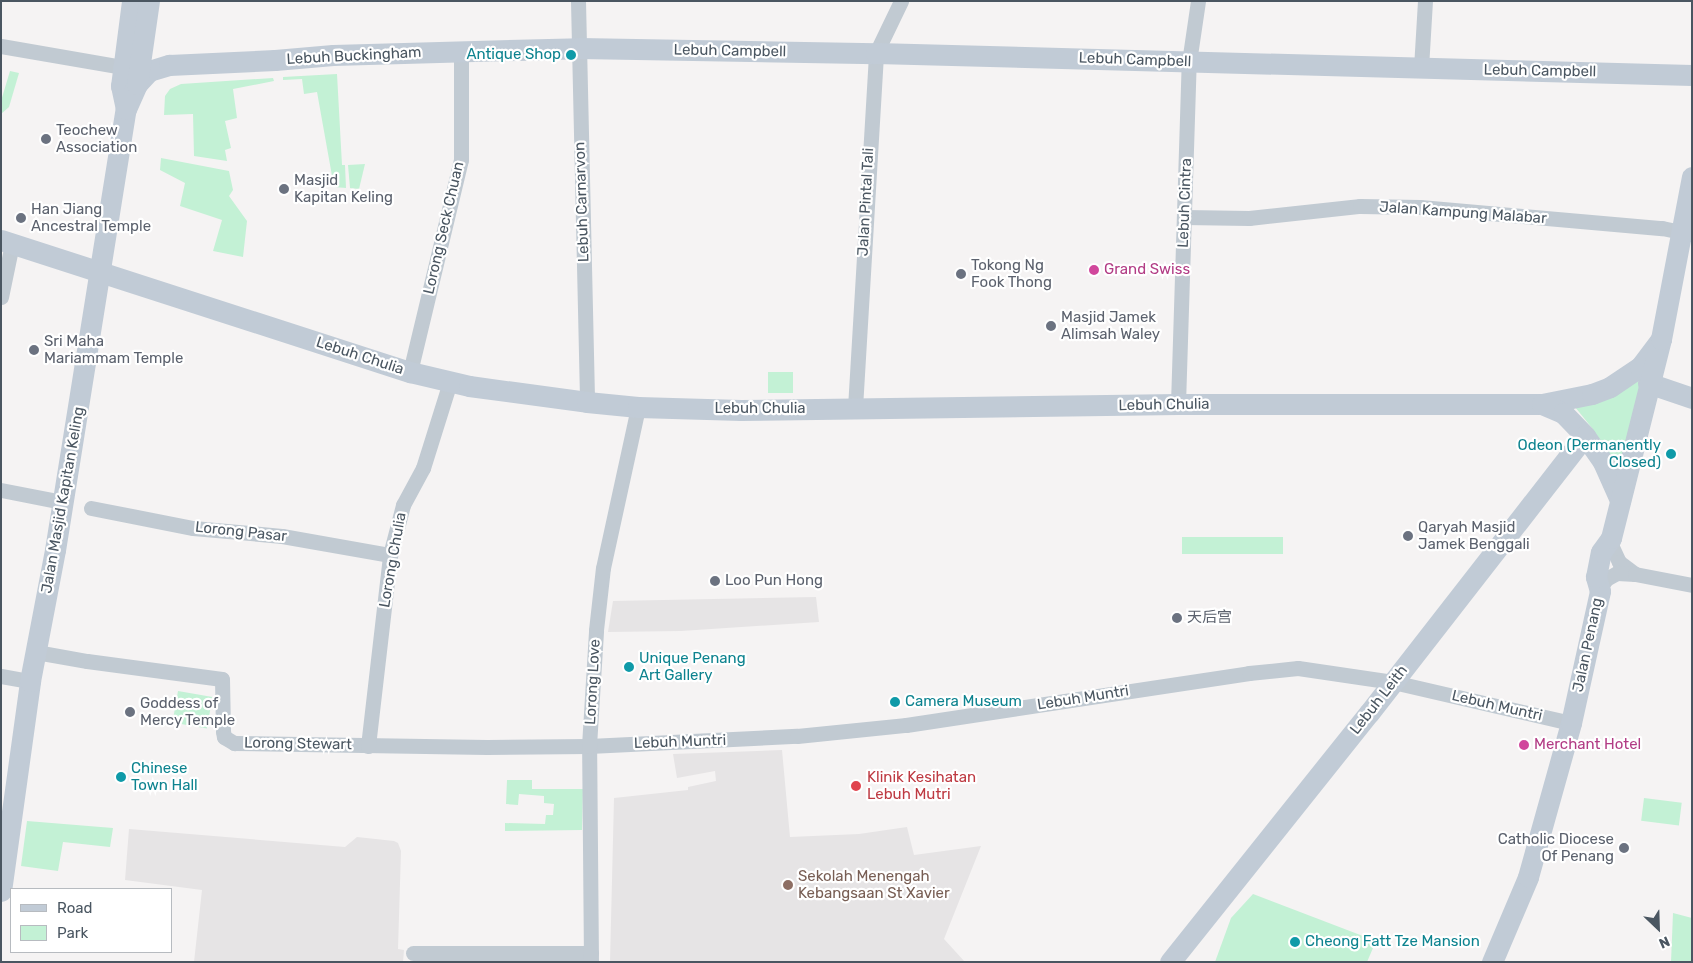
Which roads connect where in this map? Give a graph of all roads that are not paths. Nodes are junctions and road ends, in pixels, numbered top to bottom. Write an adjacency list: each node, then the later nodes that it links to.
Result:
1 (132, 1): 12 (main road, Jalan Masjid Kapitan Keling)
2 (149, 1): 15 (main road, Jalan Masjid Kapitan Keling)
3 (578, 1): 8 (street, Lebuh Carnarvon)
4 (901, 1): 10 (street, Jalan Pintal Tali)
5 (1198, 1): 11 (street, Lebuh Cintra)
6 (1425, 1): 13 (street)
7 (1, 46): 12 (street)
8 (579, 48): 9 (main road, Lebuh Buckingham); 10 (main road, Lebuh Campbell); 28 (street, Lebuh Carnarvon)
9 (461, 52): 15 (main road, Lebuh Buckingham); 24 (street, Lorong Seck Chuan)
10 (876, 54): 11 (main road, Lebuh Campbell); 32 (street, Jalan Pintal Tali)
11 (1189, 62): 13 (main road, Lebuh Campbell); 18 (street, Lebuh Cintra)
12 (123, 67): 16 (main road, Jalan Masjid Kapitan Keling)
13 (1421, 68): 14 (main road, Lebuh Campbell)
14 (1692, 75)
15 (137, 84): 16 (main road, Jalan Masjid Kapitan Keling)
16 (126, 109): 21 (main road, Jalan Masjid Kapitan Keling)
17 (1692, 178): 19 (main road, Jalan Penang)
18 (1184, 217): 19 (street, Jalan Kampung Malabar); 29 (street, Lebuh Cintra)
19 (1686, 233): 23 (main road, Jalan Penang)
20 (7, 242): 21 (main road, Lebuh Chulia); 22 (street)
21 (101, 273): 24 (main road, Lebuh Chulia); 36 (main road, Jalan Masjid Kapitan Keling)
22 (1, 297)
23 (1661, 339): 26 (main road, Jalan Penang); 30 (main road, Lebuh Chulia)
24 (410, 372): 25 (main road, Lebuh Chulia)
25 (450, 382): 28 (main road, Lebuh Chulia); 39 (street, Lorong Chulia)
26 (1648, 383): 27 (main road); 35 (main road, Jalan Penang)
27 (1692, 398)
28 (587, 402): 31 (main road, Lebuh Chulia)
29 (1178, 404): 30 (main road, Lebuh Chulia); 32 (main road, Lebuh Chulia)
30 (1542, 404): 33 (main road, Lebuh Chulia)
31 (638, 406): 32 (main road, Lebuh Chulia); 49 (street, Lorong Love)
32 (855, 408)
33 (1585, 436): 35 (main road, Lebuh Chulia); 46 (main road, Lebuh Leith)
34 (1, 490): 36 (street)
35 (1620, 500): 38 (main road, Jalan Penang)
36 (63, 502): 43 (main road, Jalan Masjid Kapitan Keling)
37 (92, 508): 39 (street, Lorong Pasar)
38 (1611, 538): 40 (street); 42 (main road, Jalan Penang)
39 (390, 555): 48 (street, Lorong Chulia)
40 (1635, 574): 41 (street); 42 (street)
41 (1692, 585)
42 (1600, 588): 47 (main road, Jalan Penang)
43 (36, 652): 45 (main road, Jalan Masjid Kapitan Keling); 48 (street, Lorong Stewart)
44 (1, 676): 45 (street)
45 (30, 681): 50 (main road, Jalan Masjid Kapitan Keling)
46 (1393, 682): 47 (street, Lebuh Muntri); 49 (street, Lebuh Muntri); 53 (main road, Lebuh Leith)
47 (1571, 723): 54 (main road, Jalan Penang)
48 (368, 746): 49 (street, Lorong Stewart)
49 (589, 746): 52 (street, Lorong Love)
50 (1, 891)
51 (413, 953): 52 (street)
52 (591, 957)
53 (1170, 962)
54 (1492, 962)

